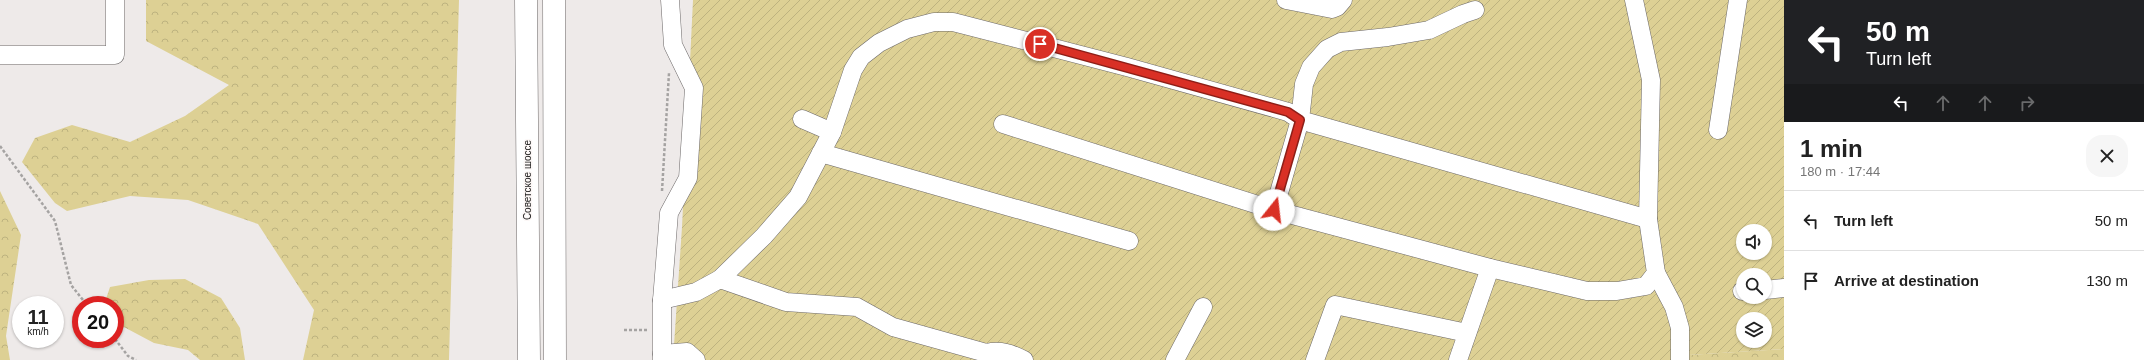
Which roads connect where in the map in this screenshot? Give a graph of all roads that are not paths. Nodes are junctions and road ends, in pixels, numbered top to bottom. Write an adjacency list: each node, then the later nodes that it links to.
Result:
1 (115, 0): 10 (street)
2 (526, 0): 29 (highway, Советское шоссе)
3 (554, 0): 30 (highway)
4 (670, 0): 25 (street)
5 (1286, 0): 6 (street)
6 (1343, 0)
7 (1634, 0): 18 (street)
8 (1738, 0): 14 (street)
9 (1475, 10): 12 (street)
10 (0, 55)
11 (802, 119): 15 (street)
12 (1300, 120): 15 (street); 17 (street); 18 (street)
13 (1003, 124): 17 (street)
14 (1718, 130)
15 (832, 132): 16 (street)
16 (821, 154): 19 (street); 22 (street)
17 (1274, 210): 20 (street)
18 (1648, 219): 21 (street)
19 (1129, 241)
20 (1490, 268): 21 (street); 27 (street)
21 (1656, 273): 36 (street)
22 (720, 279): 25 (street); 32 (street)
23 (1784, 288): 24 (street)
24 (1772, 289)
25 (662, 300): 28 (street)
26 (1203, 307): 33 (street)
27 (1467, 333): 34 (street); 35 (street)
28 (662, 357): 31 (street)
29 (529, 360)
30 (555, 360)
31 (696, 360)
32 (1024, 360)
33 (1176, 360)
34 (1315, 360)
35 (1458, 360)
36 (1680, 360)

